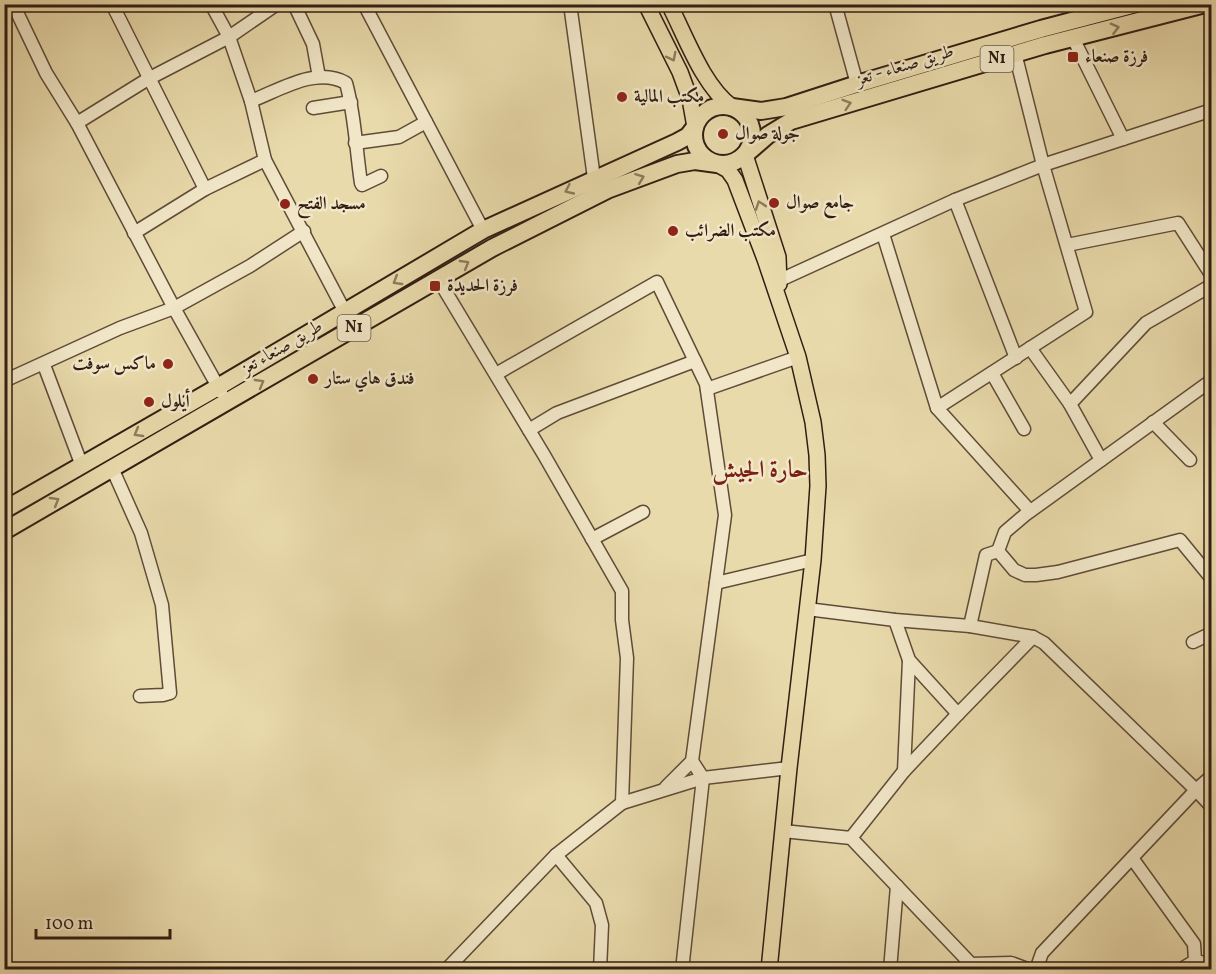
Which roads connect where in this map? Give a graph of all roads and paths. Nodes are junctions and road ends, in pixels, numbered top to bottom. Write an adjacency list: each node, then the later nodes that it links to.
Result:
1 (13, 4): 28 (street)
2 (112, 4): 19 (street)
3 (211, 4): 15 (street)
4 (277, 4): 15 (street)
5 (294, 4): 18 (street)
6 (364, 4): 27 (street)
7 (570, 4): 37 (street)
8 (645, 4): 29 (main road, one-way to 29)
9 (669, 4): 23 (main road)
10 (835, 4): 20 (street)
11 (1205, 4): 16 (highway, طريق صنعاء - تعز / N1, one-way to 11)
12 (1125, 6): 13 (highway, طريق صنعاء - تعز / N1)
13 (1081, 12): 14 (highway, طريق صنعاء - تعز / N1)
14 (1043, 37): 16 (highway, طريق صنعاء - تعز / N1); 17 (highway, طريق صنعاء - تعز / N1); 20 (highway, طريق صنعاء - تعز / N1)
15 (229, 38): 19 (street); 21 (street)
16 (1073, 38): 30 (street)
17 (1016, 53): 26 (highway, طريق صنعاء - تعز / N1, one-way to 17); 35 (street)
18 (319, 77): 21 (street); 22 (street)
19 (148, 79): 28 (street); 38 (street)
20 (857, 84): 26 (highway, طريق صنعاء - تعز / N1)
21 (251, 101): 33 (street)
22 (351, 102): 24 (street); 31 (street)
23 (732, 107): 26 (highway); 29 (highway); 32 (highway)
24 (313, 108)
25 (1212, 110): 30 (street)
26 (788, 114): 32 (highway)
27 (426, 122): 31 (street); 40 (street)
28 (77, 123): 42 (street)
29 (695, 127): 34 (highway); 37 (highway, طريق صنعاء تعز / N1)
30 (1123, 139): 35 (street)
31 (355, 143): 36 (street)
32 (745, 155): 34 (highway); 48 (main road, one-way to 32)
33 (265, 160): 38 (street); 41 (street)
34 (717, 164): 47 (highway, طريق صنعاء تعز / N1, one-way to 34); 50 (main road)
35 (1043, 165): 39 (street); 44 (street)
36 (381, 176)
37 (594, 178): 40 (highway, طريق صنعاء تعز / N1, one-way to 40)
38 (205, 189): 42 (street)
39 (955, 200): 43 (street); 55 (street)
40 (483, 230): 52 (highway, طريق صنعاء تعز / N1, one-way to 52)
41 (304, 231): 51 (street); 52 (street)
42 (134, 233): 51 (street)
43 (883, 234): 48 (street); 66 (street)
44 (1066, 245): 45 (street); 53 (street)
45 (1206, 257): 46 (street)
46 (1212, 276)
47 (438, 279): 59 (street); 64 (highway, طريق صنعاء تعز / N1, one-way to 47)
48 (778, 281): 50 (main road)
49 (1212, 285): 65 (street)
50 (779, 302): 54 (main road)
51 (174, 308): 57 (street); 62 (street)
52 (345, 312): 62 (highway, طريق صنعاء تعز / N1)
53 (1030, 348): 55 (street); 65 (street)
54 (798, 357): 63 (street); 80 (main road)
55 (1016, 357): 58 (street)
56 (695, 361): 59 (street); 63 (street); 69 (street)
57 (44, 365): 61 (street); 72 (street)
58 (992, 373): 66 (street); 68 (street)
59 (496, 374): 69 (street)
60 (1212, 380): 67 (street)
61 (4, 381)
62 (218, 387): 64 (street); 72 (highway, طريق صنعاء تعز / N1, one-way to 72)
63 (707, 389): 82 (street)
64 (228, 402): 73 (highway, طريق صنعاء تعز / N1)
65 (1070, 404): 70 (street)
66 (937, 408): 75 (street)
67 (1153, 422): 70 (street); 71 (street)
68 (1024, 429)
69 (529, 430): 78 (street)
70 (1101, 460): 75 (street)
71 (1190, 460)
72 (82, 466): 74 (highway, طريق صنعاء تعز / N1)
73 (112, 468): 77 (highway, طريق صنعاء تعز / N1, one-way to 73); 90 (street)
74 (4, 510)
75 (1030, 511): 79 (street)
76 (643, 512): 78 (street)
77 (4, 531)
78 (592, 539): 99 (street)
79 (998, 552): 81 (street); 85 (street)
80 (813, 560): 82 (street); 83 (main road)
81 (1212, 579)
82 (716, 583): 92 (street)
83 (807, 609): 84 (street); 93 (main road)
84 (895, 620): 85 (street); 89 (street)
85 (970, 626): 87 (street)
86 (1212, 633): 88 (street)
87 (1033, 637): 91 (street); 98 (street)
88 (1193, 642)
89 (909, 660): 91 (street); 94 (street)
90 (140, 696)
91 (958, 714): 94 (street)
92 (692, 760): 96 (street); 97 (street)
93 (789, 768): 96 (street); 101 (main road)
94 (904, 771): 102 (street)
95 (1212, 776): 98 (street)
96 (703, 778): 97 (street); 110 (street)
97 (666, 787): 99 (street)
98 (1196, 790): 100 (street); 104 (street)
99 (622, 803): 103 (street)
100 (1212, 807)
101 (783, 831): 102 (street); 111 (main road)
102 (851, 838): 105 (street)
103 (556, 855): 108 (street); 109 (street)
104 (1132, 858): 106 (street); 114 (street)
105 (897, 886): 112 (street); 113 (street)
106 (1195, 961): 107 (street); 115 (street)
107 (1212, 966)
108 (446, 969)
109 (600, 969)
110 (682, 969)
111 (770, 969)
112 (890, 969)
113 (1030, 969)
114 (1036, 969)
115 (1180, 969)

